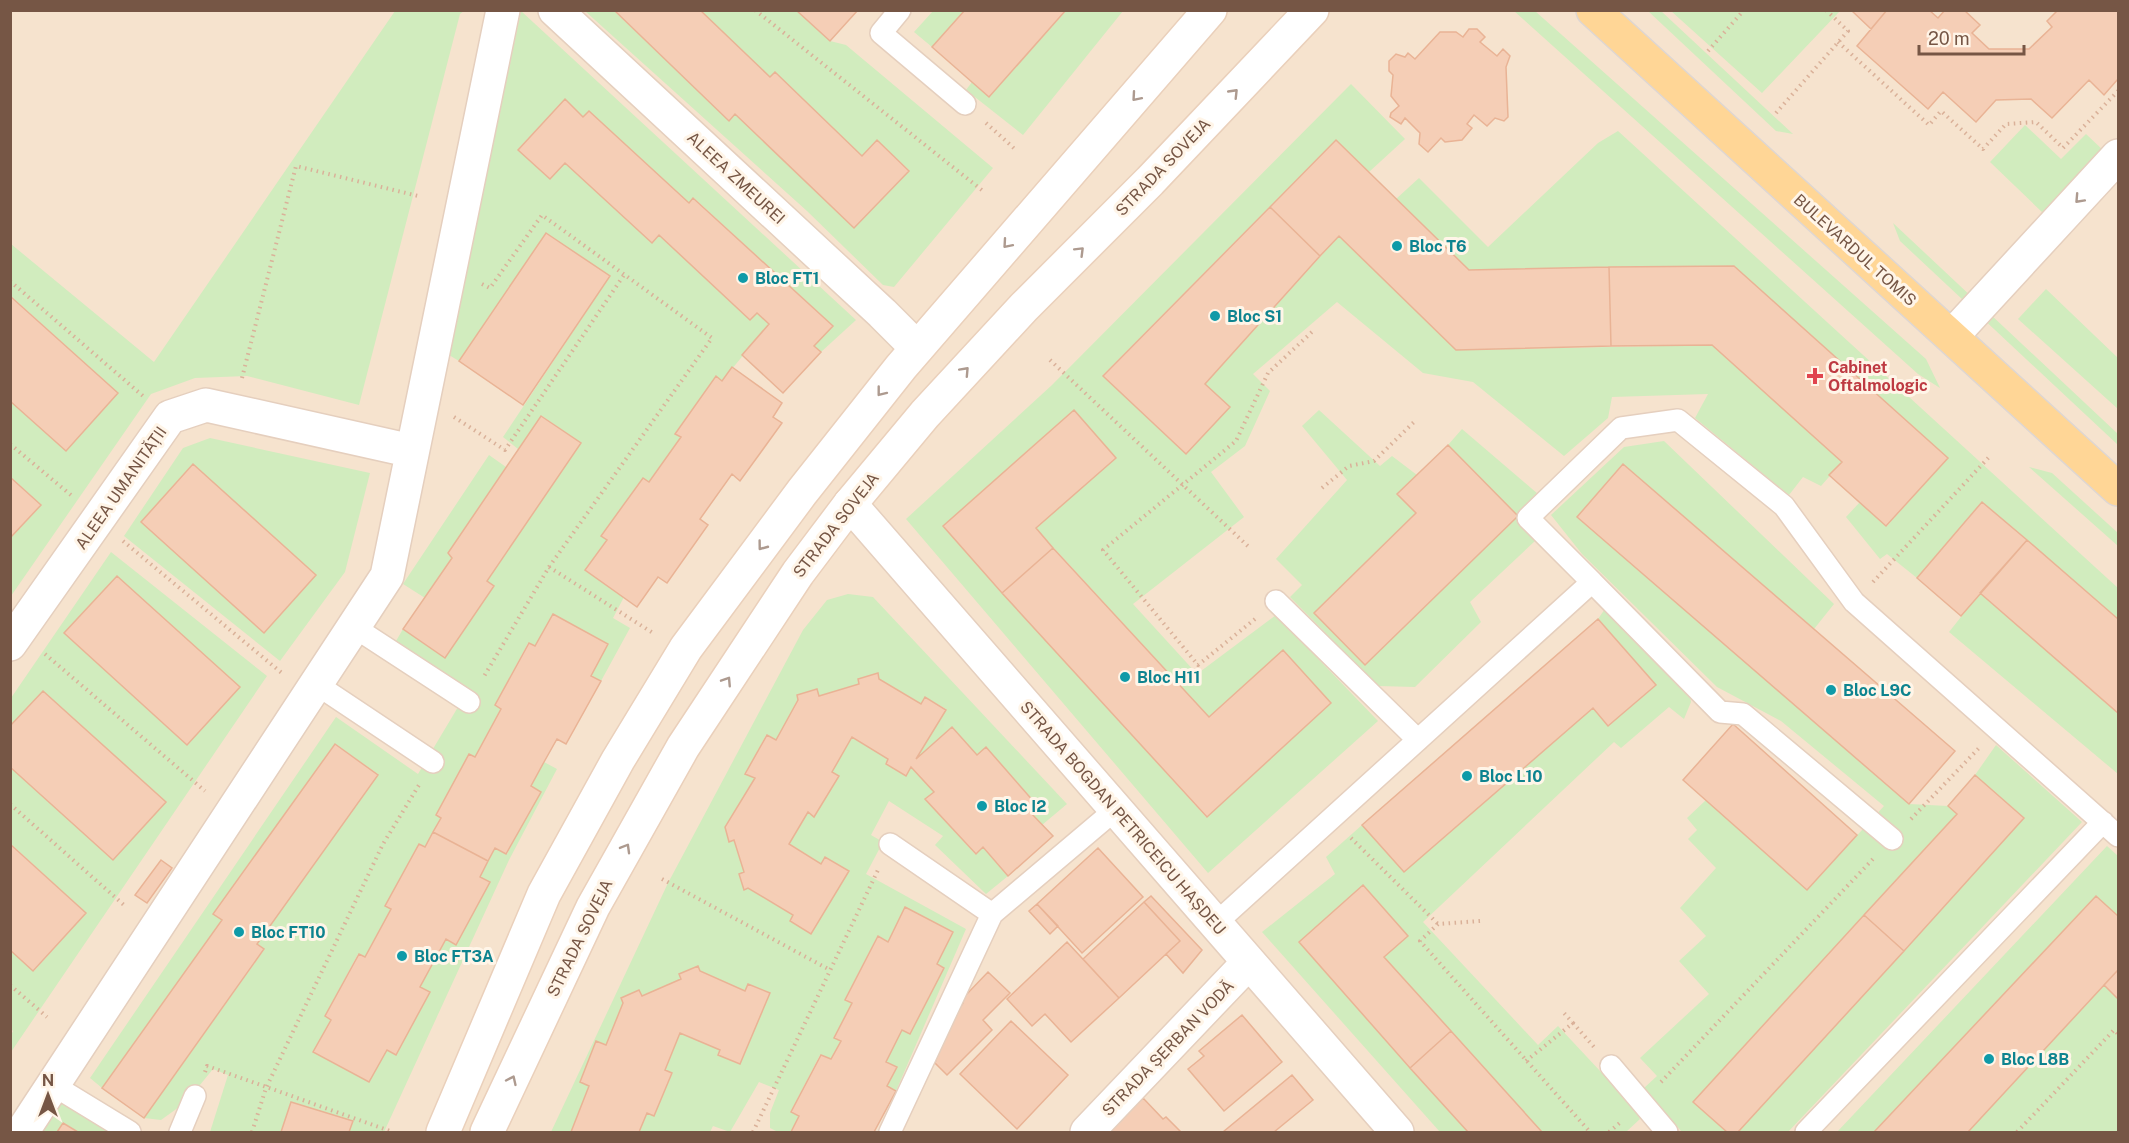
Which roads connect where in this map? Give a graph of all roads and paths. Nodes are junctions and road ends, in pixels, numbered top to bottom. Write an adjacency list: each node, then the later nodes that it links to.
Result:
1 (503, 10): 19 (street)
2 (555, 10): 24 (street, ALEEA ZMEUREI)
3 (756, 10): 17 (path)
4 (900, 10): 13 (lane)
5 (1210, 10): 24 (street, one-way to 24)
6 (1312, 10): 37 (street, STRADA SOVEJA, one-way to 6)
7 (1593, 10): 23 (main road, BULEVARDUL TOMIS)
8 (1744, 10): 11 (path)
9 (1826, 10): 10 (path)
10 (1838, 42): 12 (path); 14 (path)
11 (1708, 51)
12 (2118, 91)
13 (965, 104): 15 (path)
14 (1776, 112)
15 (1017, 151)
16 (2118, 156): 23 (street, one-way to 23)
17 (983, 191)
18 (418, 196): 26 (path)
19 (450, 267): 20 (path); 28 (street)
20 (624, 275): 28 (path); 40 (path)
21 (10, 280): 27 (path)
22 (1313, 331): 33 (path)
23 (1952, 336): 35 (main road, BULEVARDUL TOMIS)
24 (916, 348): 84 (street, one-way to 84)
25 (1050, 360): 33 (path)
26 (240, 386)
27 (135, 390)
28 (423, 397): 31 (street)
29 (1415, 421): 34 (path)
30 (10, 444): 36 (path)
31 (412, 451): 44 (street); 46 (street, ALEEA UMANITĂȚII)
32 (1990, 456): 43 (path)
33 (1183, 484): 39 (path); 42 (path)
34 (1322, 488)
35 (2118, 489)
36 (73, 497)
37 (850, 504): 56 (street, STRADA BOGDAN PETRICEICU HAȘDEU); 85 (street, STRADA SOVEJA, one-way to 37)
38 (122, 541): 48 (path)
39 (1251, 549)
40 (549, 567): 45 (path); 50 (path)
41 (1592, 582): 43 (lane); 52 (lane); 59 (lane)
42 (1276, 601): 52 (lane)
43 (1854, 602): 51 (lane)
44 (354, 627): 49 (street); 50 (lane)
45 (653, 633)
46 (10, 644)
47 (44, 653): 54 (path)
48 (285, 676)
49 (316, 684): 53 (lane); 75 (street)
50 (469, 702)
51 (1998, 729): 58 (lane); 59 (path)
52 (1418, 740): 57 (lane)
53 (433, 762): 76 (path)
54 (205, 791)
55 (10, 804): 62 (path)
56 (1115, 810): 63 (lane); 65 (street, STRADA BOGDAN PETRICEICU HAȘDEU)
57 (1332, 819): 65 (lane); 66 (path)
58 (2111, 829): 92 (lane)
59 (1892, 839): 78 (path)
60 (890, 844): 63 (lane); 68 (path)
61 (662, 879): 68 (path)
62 (125, 906)
63 (992, 914): 87 (lane)
64 (1480, 921): 66 (path)
65 (1215, 924): 67 (street, STRADA BOGDAN PETRICEICU HAȘDEU)
66 (1438, 924): 73 (path)
67 (1248, 963): 88 (street, STRADA ȘERBAN VODĂ); 89 (street, STRADA BOGDAN PETRICEICU HAȘDEU)
68 (830, 970): 86 (path)
69 (10, 986): 71 (path)
70 (1564, 1013): 73 (path)
71 (47, 1017)
72 (2118, 1034): 93 (path)
73 (1526, 1061): 90 (path)
74 (1611, 1066): 78 (lane)
75 (53, 1085): 79 (street); 80 (lane)
76 (266, 1088): 77 (path); 82 (path); 83 (path)
77 (195, 1096): 81 (lane)
78 (1641, 1102): 91 (lane)
79 (22, 1132)
80 (130, 1132)
81 (180, 1132)
82 (252, 1132)
83 (393, 1132)
84 (443, 1132)
85 (487, 1132)
86 (753, 1132)
87 (890, 1132)
88 (1087, 1132)
89 (1397, 1132)
90 (1590, 1132)
91 (1667, 1132)
92 (1806, 1132)
93 (2017, 1132)

